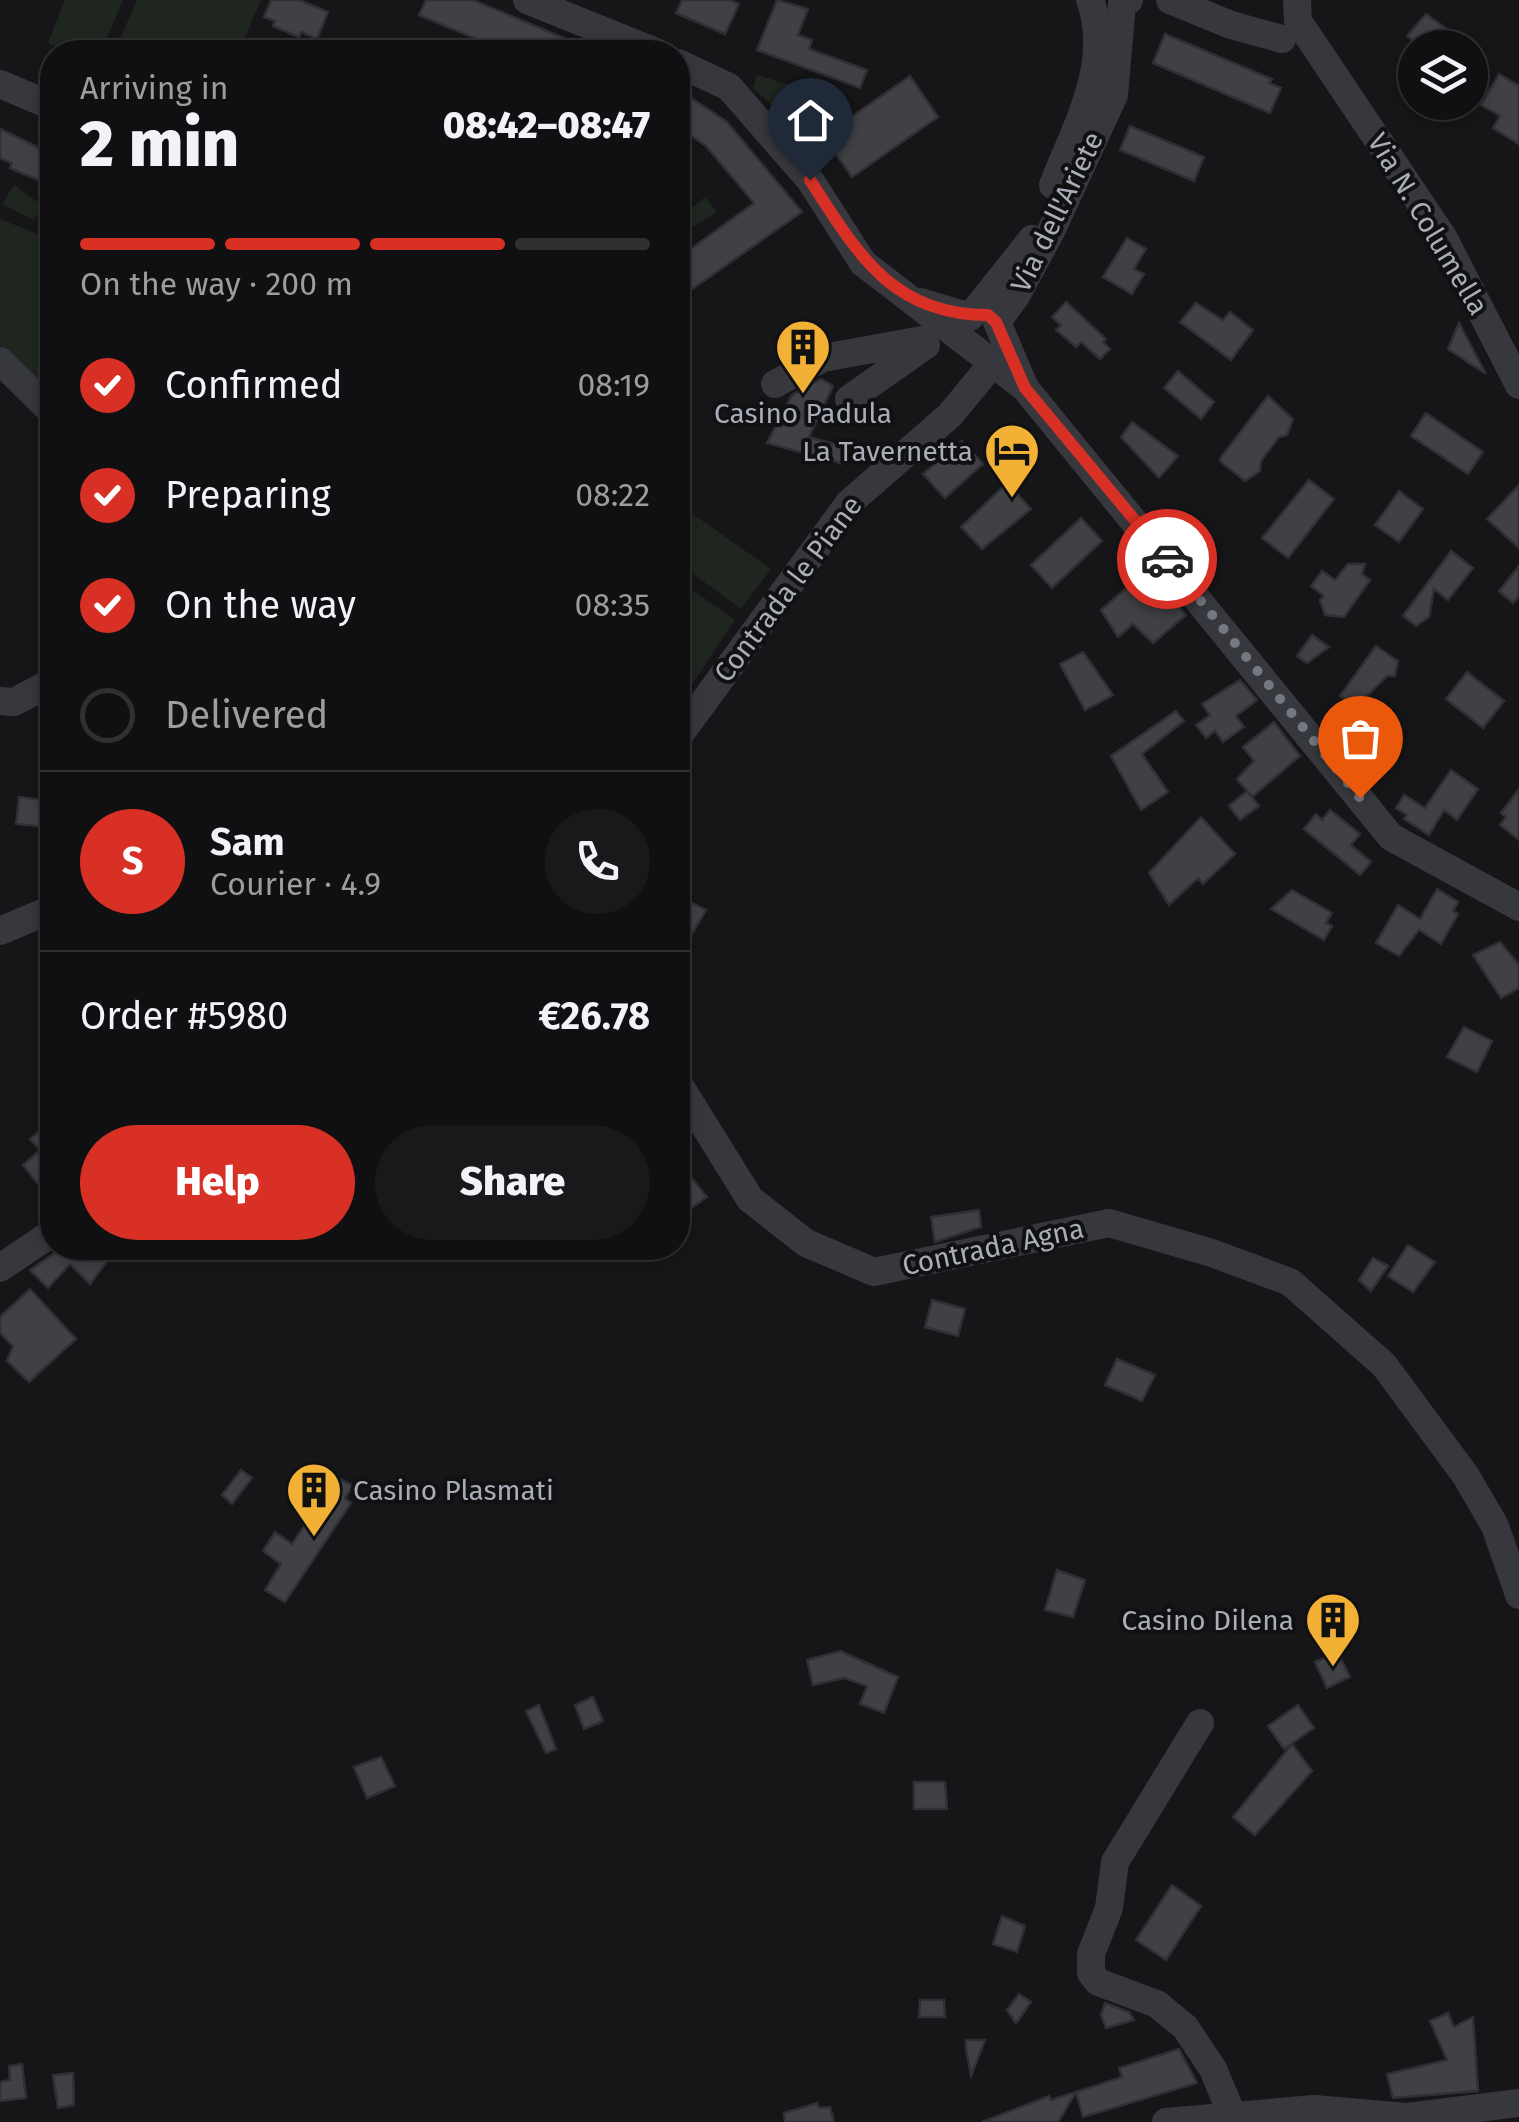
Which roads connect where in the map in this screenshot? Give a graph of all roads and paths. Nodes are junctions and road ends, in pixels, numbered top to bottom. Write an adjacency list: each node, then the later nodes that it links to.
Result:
1 (527, 0): 6 (street)
2 (1090, 0): 12 (street, Via dell'Ariete)
3 (1129, 0): 12 (street, Via dell'Ariete)
4 (1170, 0): 5 (street)
5 (1289, 20): 15 (street, Via N. Columella)
6 (626, 40)
7 (690, 69): 11 (street, Via dell'Ariete)
8 (0, 84): 9 (street)
9 (40, 101)
10 (831, 117): 11 (street)
11 (765, 128): 12 (street, Via dell'Ariete)
12 (977, 328): 14 (street, Via dell'Ariete); 17 (street, Via dell'Ariete)
13 (0, 361): 19 (street)
14 (992, 364): 17 (street, Via dell'Ariete); 22 (street, Contrada le Piane)
15 (1517, 376)
16 (775, 384): 18 (street)
17 (1025, 388): 23 (street)
18 (849, 399)
19 (40, 400)
20 (40, 688): 21 (street)
21 (0, 700)
22 (690, 721)
23 (1519, 906)
24 (40, 916): 25 (street)
25 (0, 931)
26 (690, 1110): 29 (street, Contrada Agna)
27 (40, 1241): 28 (street)
28 (0, 1268)
29 (1519, 1595)
30 (1200, 1722): 32 (street)
31 (1519, 2103): 32 (street)
32 (1233, 2117): 33 (street)
33 (1166, 2122)

